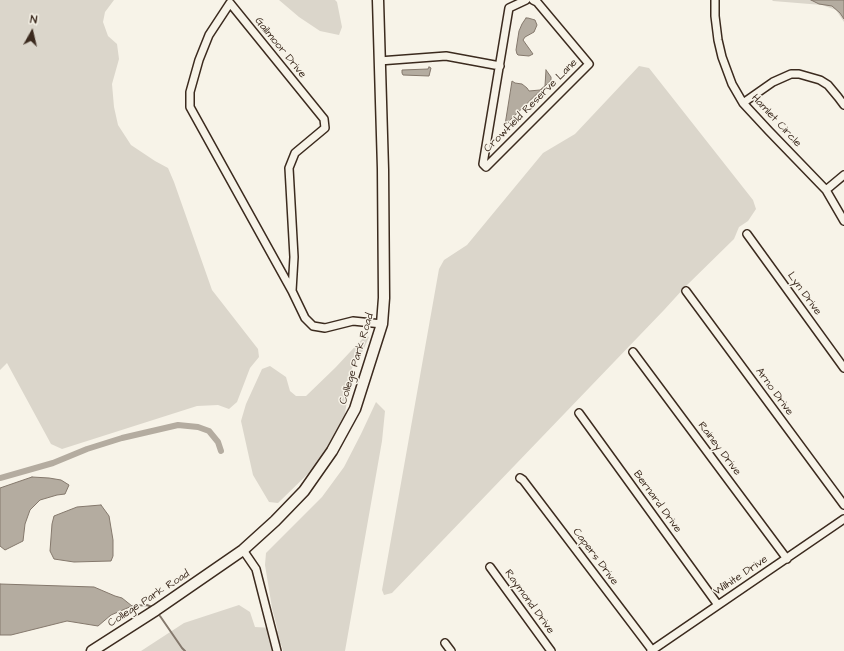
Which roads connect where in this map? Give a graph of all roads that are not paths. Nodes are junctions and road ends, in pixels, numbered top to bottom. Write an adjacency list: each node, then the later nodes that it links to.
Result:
1 (378, 0): 5 (main road, College Park Road)
2 (526, 0): 6 (street, Crowfield Reserve Lane)
3 (533, 0): 6 (street, Crowfield Reserve Lane)
4 (715, 0): 7 (street, Hamlet Circle)
5 (379, 61): 6 (street); 15 (main road, College Park Road)
6 (500, 66)
7 (743, 103): 8 (street); 10 (street, Hamlet Circle)
8 (844, 105)
9 (844, 175): 10 (street)
10 (826, 190): 11 (street, Hamlet Circle)
11 (844, 221)
12 (747, 234): 17 (street, Lyn Drive)
13 (292, 291): 13 (street, Gailmoor Drive); 15 (street, Gailmoor Drive)
14 (686, 292): 20 (street, Arno Drive)
15 (382, 324): 22 (main road, College Park Road)
16 (634, 352): 23 (street, Rainey Drive)
17 (844, 368)
18 (578, 413): 25 (street, Bernard Drive)
19 (520, 478): 31 (street, Capers Drive)
20 (844, 505)
21 (844, 519): 23 (street, Wilhite Drive)
22 (243, 550): 27 (main road, College Park Road); 28 (street)
23 (787, 559): 25 (street, Wilhite Drive)
24 (490, 567): 30 (street, Raymond Drive)
25 (718, 605): 31 (street, Wilhite Drive)
26 (444, 643): 29 (street)
27 (92, 651)
28 (277, 651)
29 (451, 651)
30 (551, 651)
31 (652, 651)

